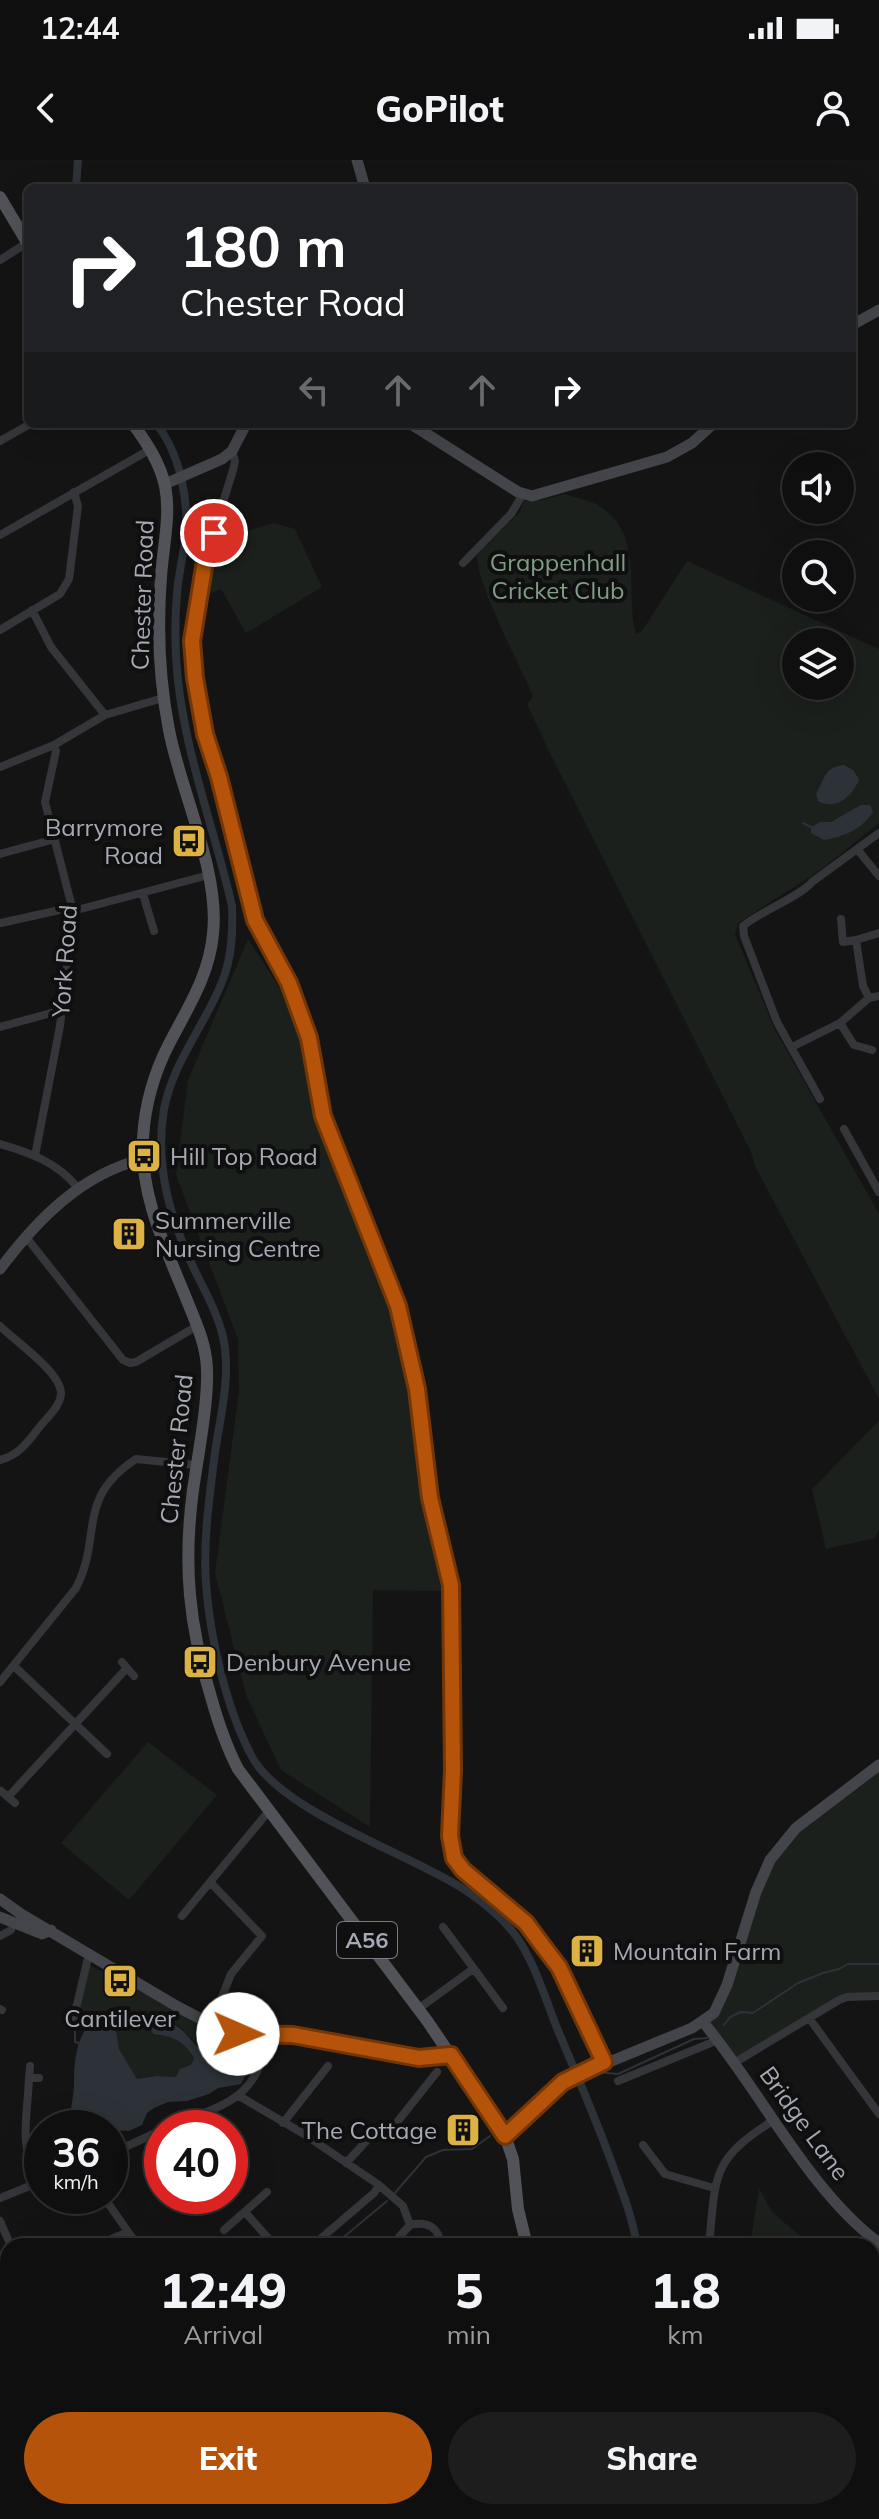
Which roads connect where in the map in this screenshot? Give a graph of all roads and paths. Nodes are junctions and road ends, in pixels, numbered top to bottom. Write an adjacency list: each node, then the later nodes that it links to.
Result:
1 (357, 160): 2 (street)
2 (364, 184)
3 (0, 197): 4 (main road)
4 (24, 236)
5 (24, 245): 6 (street)
6 (0, 260)
7 (879, 310): 8 (street)
8 (856, 323)
9 (24, 427): 14 (street)
10 (136, 428): 15 (main road, Chester Road / A56)
11 (244, 428): 16 (street)
12 (417, 428): 19 (street)
13 (708, 428): 19 (street)
14 (0, 441)
15 (151, 449): 17 (main road, Chester Road / A56); 18 (street)
16 (232, 451): 17 (street); 89 (street)
17 (169, 482): 24 (main road, Chester Road / A56)
18 (74, 492): 20 (street); 22 (street)
19 (523, 494): 21 (street)
20 (0, 535)
21 (463, 563)
22 (32, 610): 23 (street); 25 (street)
23 (0, 630)
24 (163, 698): 25 (street); 32 (main road, Chester Road / A56)
25 (105, 715): 26 (street)
26 (54, 745): 27 (street); 29 (street, York Road)
27 (0, 767)
28 (879, 833): 30 (street)
29 (55, 839): 31 (street); 35 (street, York Road)
30 (857, 849): 33 (street); 46 (street)
31 (0, 854)
32 (209, 875): 34 (street); 52 (main road, Chester Road / A56)
33 (879, 876)
34 (143, 894): 35 (street); 38 (street)
35 (73, 909): 37 (street); 43 (street, York Road)
36 (841, 919): 40 (street)
37 (1, 923)
38 (154, 931)
39 (879, 933): 40 (street)
40 (856, 940): 42 (street)
41 (879, 996): 42 (street)
42 (869, 998): 44 (street)
43 (62, 1010): 45 (street); 51 (street, York Road)
44 (840, 1023): 46 (street); 47 (street)
45 (0, 1027)
46 (792, 1047): 48 (street)
47 (872, 1050)
48 (820, 1099)
49 (844, 1129): 54 (street)
50 (0, 1144): 51 (street)
51 (35, 1156): 53 (street)
52 (143, 1159): 53 (street); 58 (main road, Chester Road / A56)
53 (77, 1187): 55 (street)
54 (879, 1192)
55 (26, 1237): 56 (street); 58 (street)
56 (0, 1269)
57 (0, 1326): 59 (street)
58 (197, 1326): 60 (main road, Chester Road / A56)
59 (0, 1460)
60 (196, 1465): 61 (street); 68 (main road, Chester Road / A56)
61 (14, 1666): 63 (street); 64 (street)
62 (128, 1669): 64 (street)
63 (0, 1682)
64 (76, 1724): 65 (street); 67 (street)
65 (107, 1754)
66 (879, 1765): 84 (street)
67 (8, 1797)
68 (268, 1812): 69 (street); 81 (main road, Chester Road / A56)
69 (210, 1882): 71 (street); 85 (street)
70 (0, 1899): 75 (street)
71 (182, 1916)
72 (0, 1917): 75 (street)
73 (443, 1927): 78 (street)
74 (11, 1930): 76 (street)
75 (51, 1930): 77 (street)
76 (0, 1936)
77 (89, 1954): 83 (street); 85 (street)
78 (473, 1969): 80 (street); 81 (street)
79 (879, 1996): 82 (street)
80 (503, 2008)
81 (418, 2009): 88 (main road, Chester Road / A56)
82 (809, 2018): 90 (street); 98 (street)
83 (73, 2021)
84 (703, 2022): 87 (street, Bridge Lane); 89 (street)
85 (211, 2025): 86 (street)
86 (267, 2035): 88 (street); 95 (street)
87 (718, 2040): 90 (street, Bridge Lane); 94 (street)
88 (451, 2055): 101 (main road, Chester Road / A56)
89 (604, 2062): 101 (street)
90 (734, 2063): 99 (street, Bridge Lane)
91 (30, 2066): 96 (street)
92 (328, 2066): 100 (street)
93 (437, 2072): 103 (street)
94 (618, 2081)
95 (239, 2096): 97 (street); 100 (street)
96 (29, 2110)
97 (208, 2110)
98 (879, 2114)
99 (774, 2120): 106 (street); 124 (street, Bridge Lane)
100 (283, 2123): 103 (street)
101 (505, 2136): 122 (main road, A56)
102 (643, 2145): 106 (street)
103 (346, 2163): 104 (street)
104 (379, 2185): 113 (street); 119 (street)
105 (24, 2188): 108 (street)
106 (714, 2188): 123 (street)
107 (267, 2192): 109 (street)
108 (0, 2198)
109 (248, 2209)
110 (116, 2214): 115 (street)
111 (243, 2214): 114 (street)
112 (247, 2214): 118 (street)
113 (410, 2225): 120 (street); 121 (street)
114 (224, 2230)
115 (128, 2232): 116 (street); 117 (street)
116 (114, 2238)
117 (132, 2238)
118 (268, 2238)
119 (321, 2238)
120 (398, 2238)
121 (440, 2238)
122 (525, 2238)
123 (710, 2238)
124 (872, 2238)

